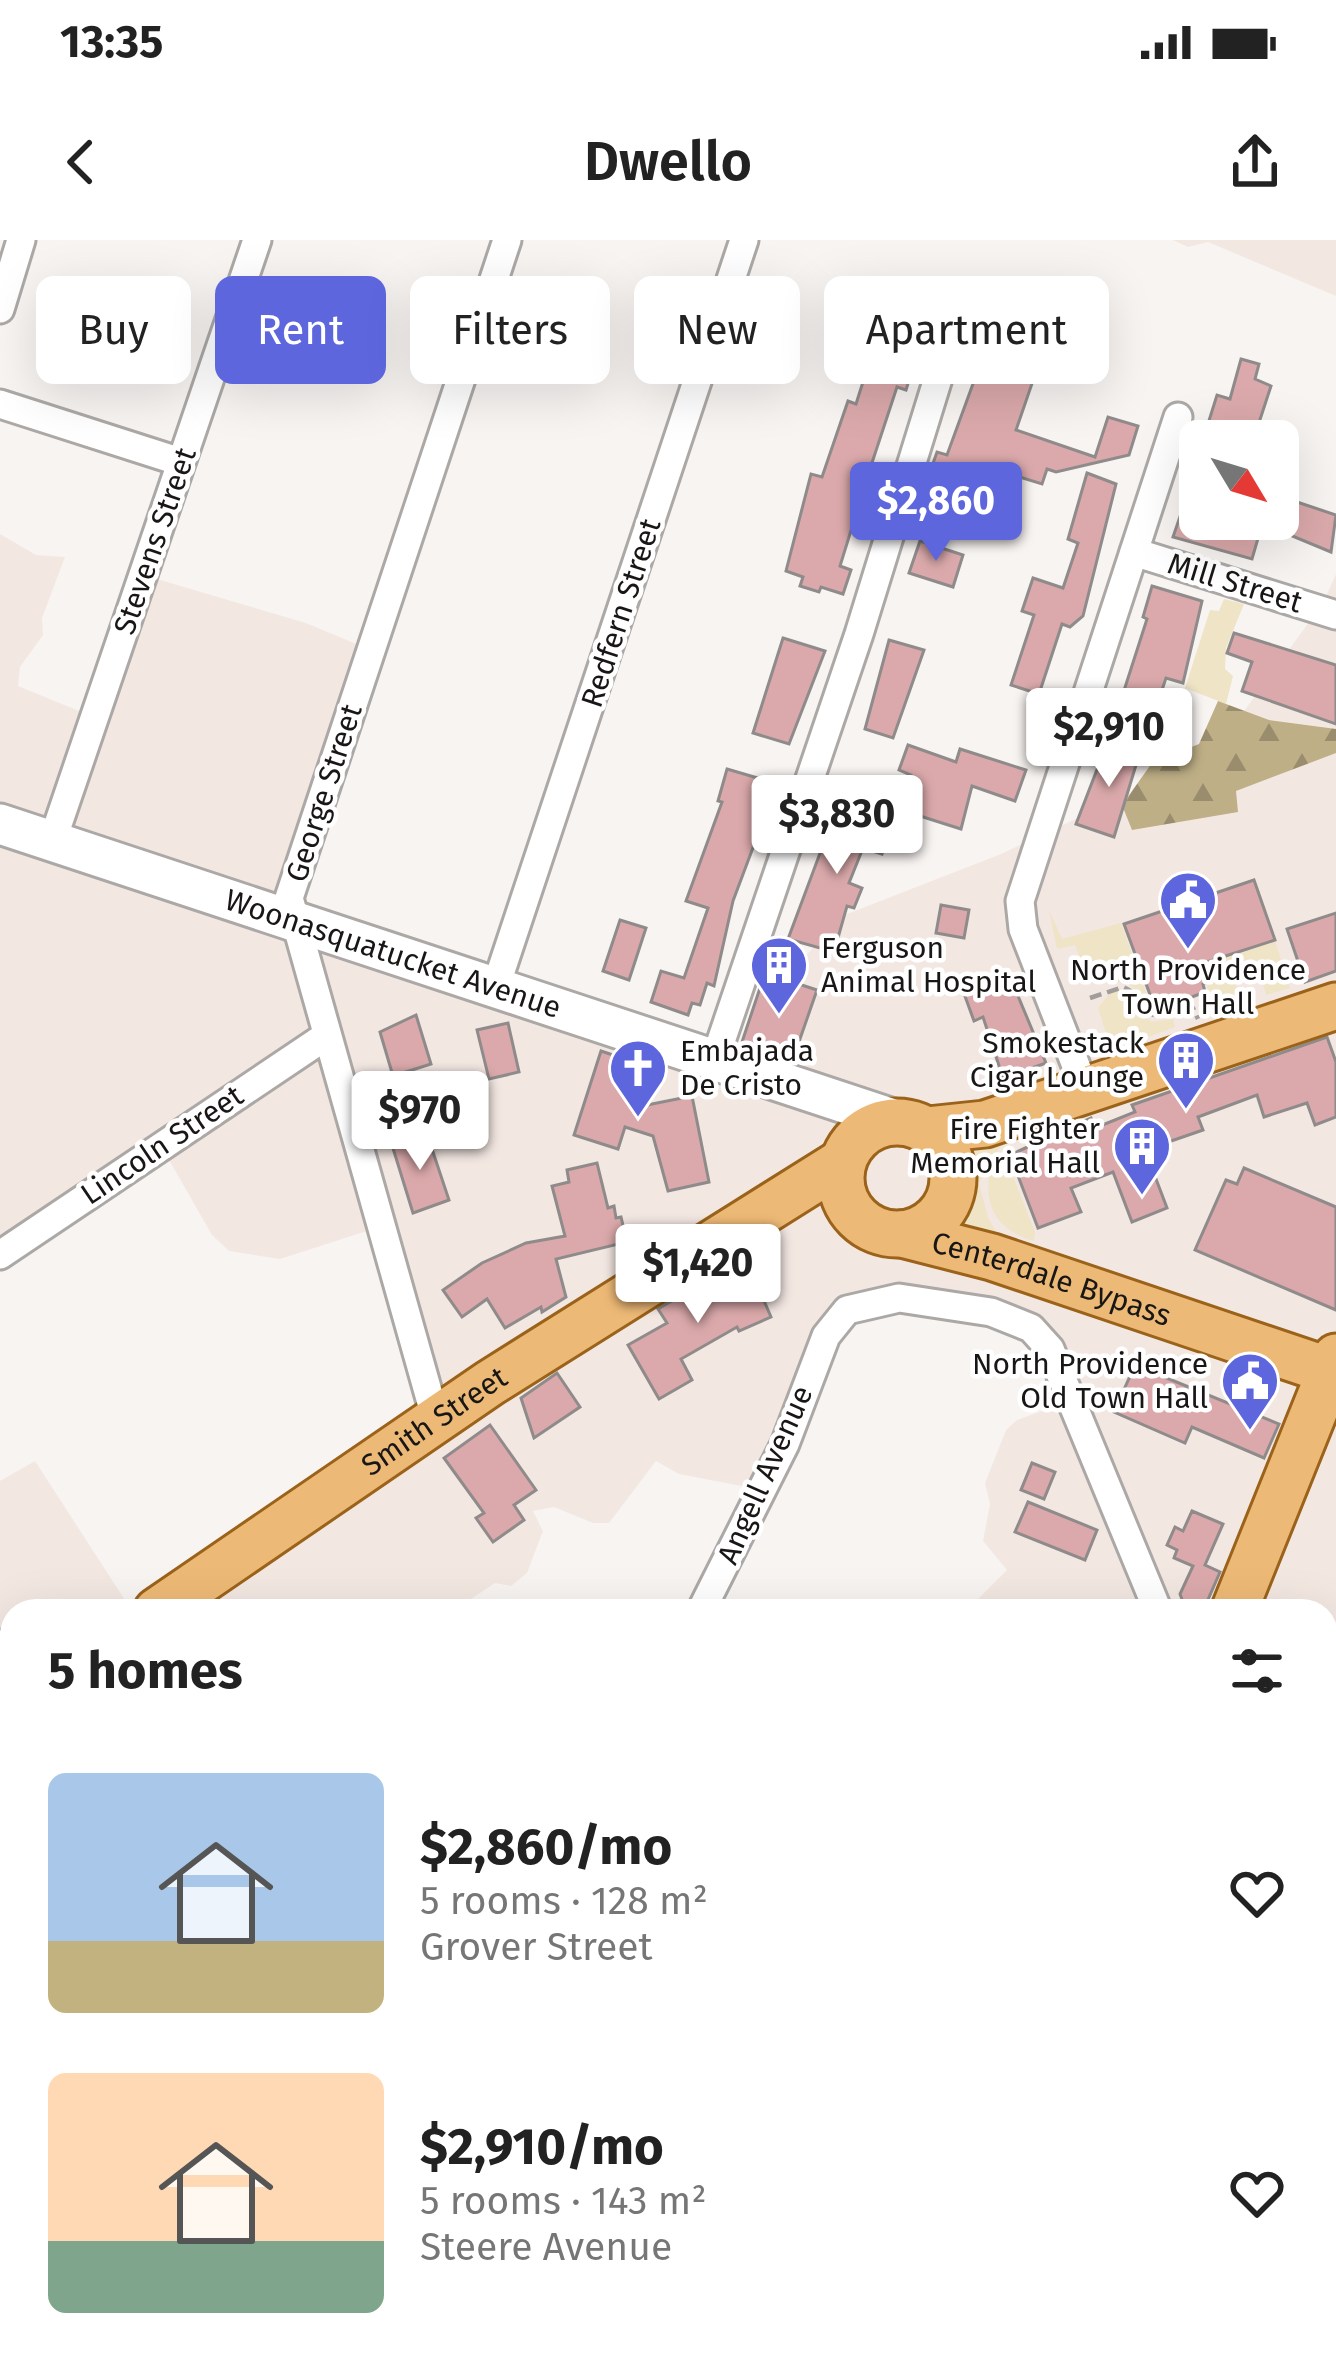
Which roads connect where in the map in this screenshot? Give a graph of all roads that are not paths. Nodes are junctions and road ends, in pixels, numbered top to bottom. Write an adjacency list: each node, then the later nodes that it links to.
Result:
1 (21, 240): 5 (street)
2 (257, 240): 9 (street, Stevens Street)
3 (507, 240): 14 (street, George Street)
4 (744, 240): 15 (street, Redfern Street)
5 (0, 309)
6 (937, 384): 18 (street)
7 (0, 404): 9 (street)
8 (1178, 417): 10 (street)
9 (181, 462): 13 (street, Stevens Street)
10 (1133, 552): 11 (street, Mill Street); 20 (street)
11 (1336, 615)
12 (0, 824): 13 (street, Woonasquatucket Avenue)
13 (52, 842): 14 (street, Woonasquatucket Avenue)
14 (293, 920): 15 (street, Woonasquatucket Avenue); 17 (street, George Street)
15 (496, 986): 18 (street, Woonasquatucket Avenue)
16 (1336, 1006): 20 (main road)
17 (326, 1036): 25 (street, Lincoln Street); 27 (street, George Street)
18 (715, 1059): 19 (street, Woonasquatucket Avenue)
19 (787, 1085): 21 (street, Woonasquatucket Avenue); 22 (street, Woonasquatucket Avenue)
20 (1085, 1089): 21 (main road)
21 (914, 1125): 22 (main road); 23 (main road)
22 (844, 1157): 23 (main road); 24 (main road, Smith Street)
23 (883, 1228): 24 (main road, Smith Street); 26 (main road, Centerdale Bypass)
24 (718, 1243): 27 (main road, Smith Street)
25 (0, 1255)
26 (1334, 1367): 31 (main road)
27 (436, 1420): 28 (main road, Smith Street)
28 (175, 1599)
29 (707, 1599): 30 (street, Angell Avenue)
30 (1153, 1599)
31 (1239, 1599)

